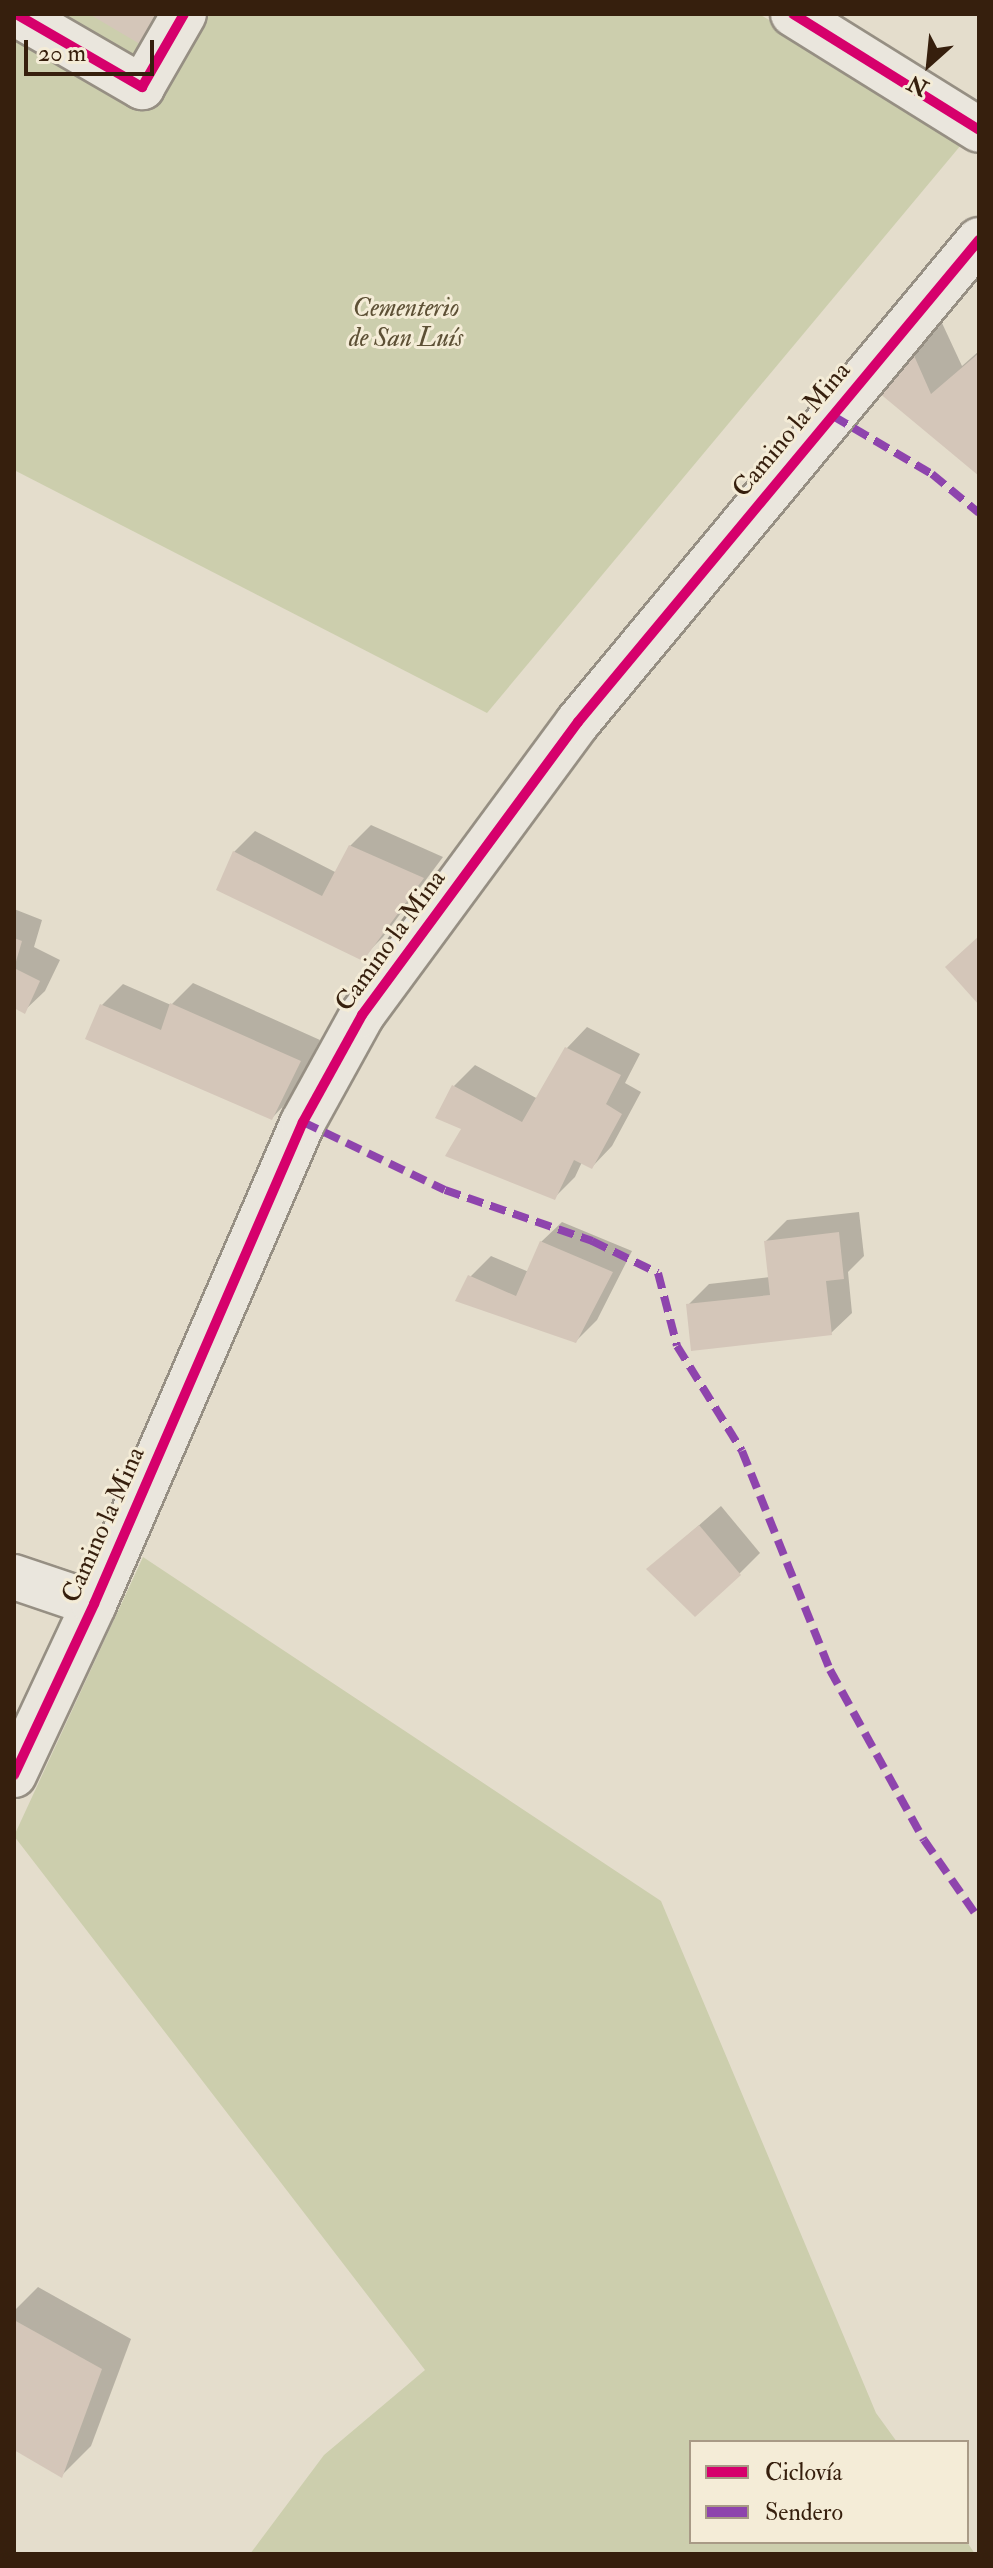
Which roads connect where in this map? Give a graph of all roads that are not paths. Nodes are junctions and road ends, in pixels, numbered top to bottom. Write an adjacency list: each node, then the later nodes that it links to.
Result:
1 (16, 14): 2 (street)
2 (184, 14)
3 (793, 14): 4 (street)
4 (979, 130)
5 (979, 240): 7 (street, Camino la Mina)
6 (14, 1577): 7 (street)
7 (94, 1604): 8 (street, Camino la Mina)
8 (14, 1775)

